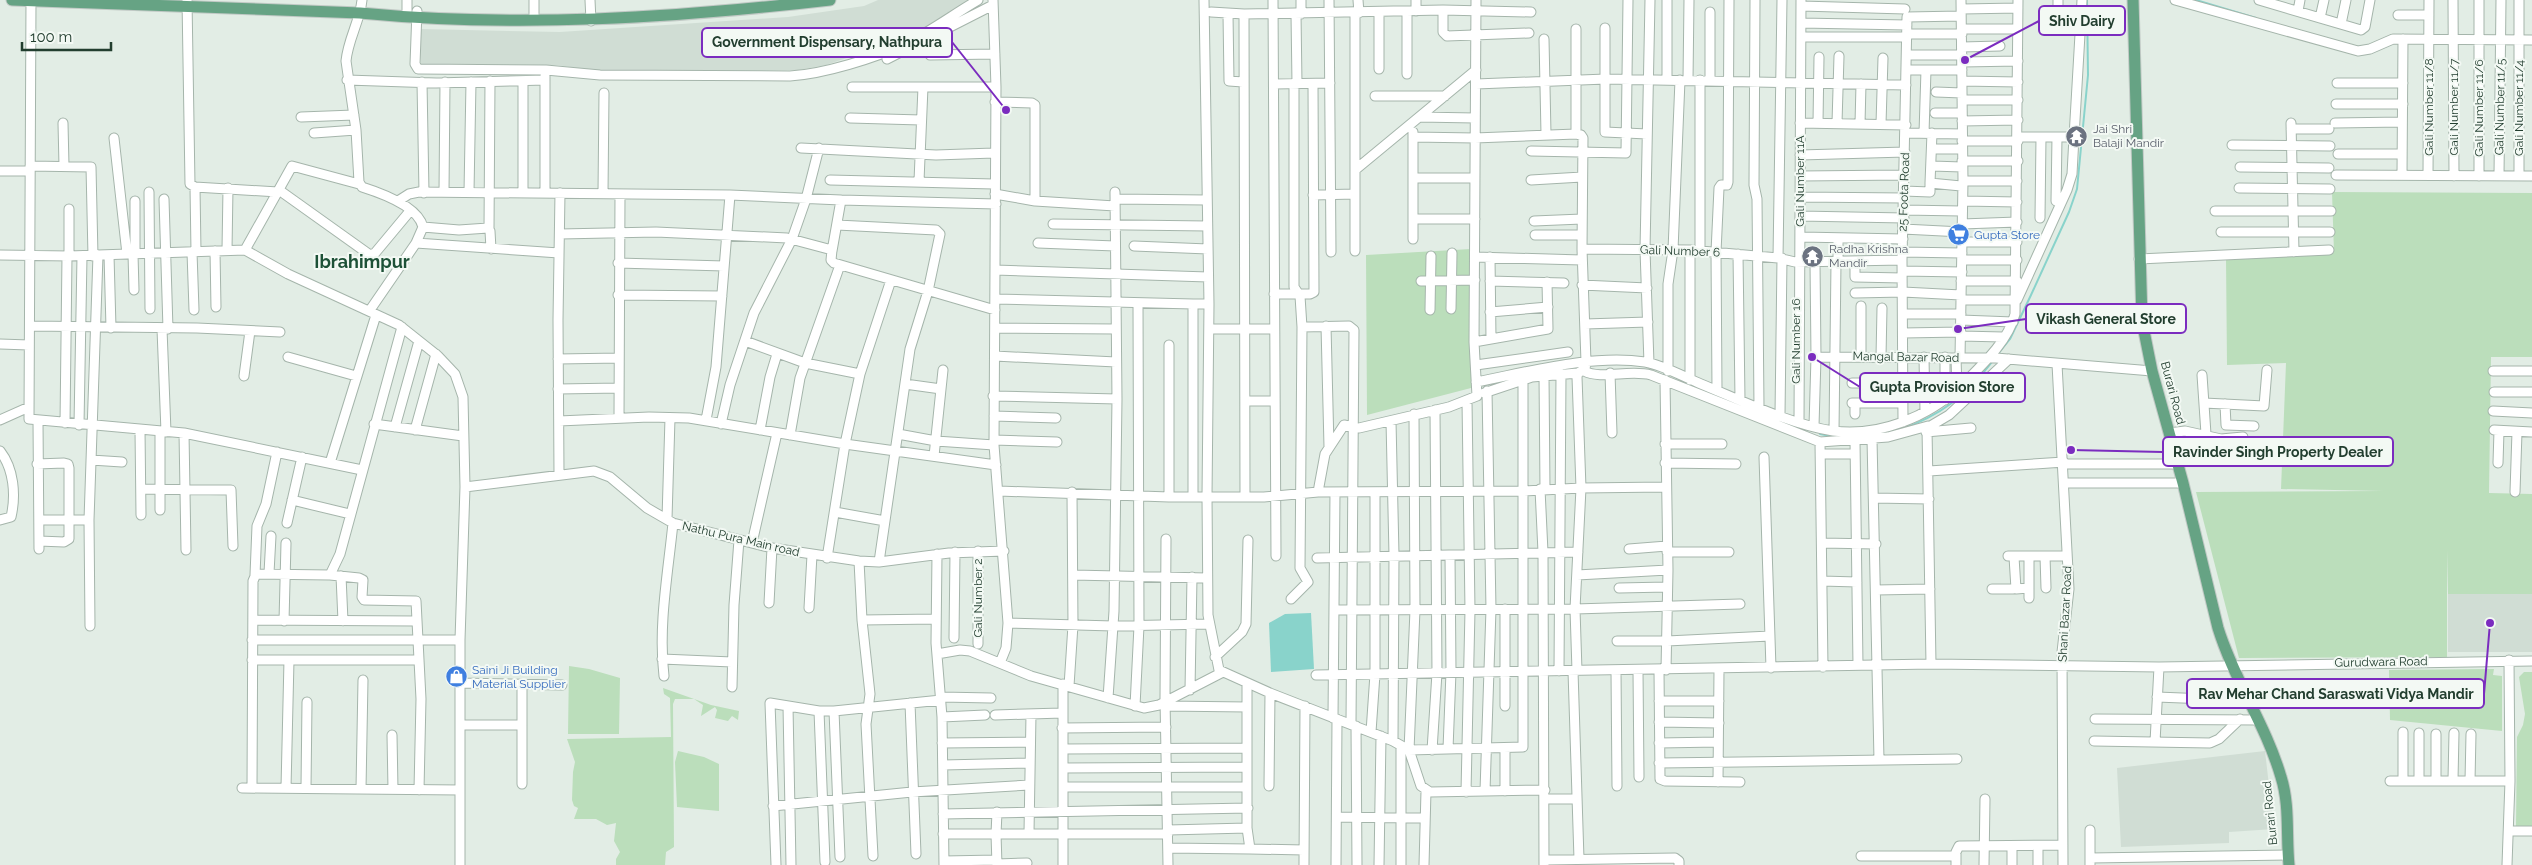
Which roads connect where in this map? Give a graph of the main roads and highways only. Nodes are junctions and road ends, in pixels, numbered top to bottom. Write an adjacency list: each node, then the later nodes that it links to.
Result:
1 (12, 0): 2 (main road)
2 (31, 0): 8 (main road)
3 (154, 0): 8 (main road)
4 (830, 0): 6 (main road)
5 (2133, 0): 11 (main road, Burari Road)
6 (818, 1): 7 (main road)
7 (760, 2): 10 (main road)
8 (187, 3): 9 (main road)
9 (361, 7): 10 (main road)
10 (412, 10)
11 (2289, 860)

